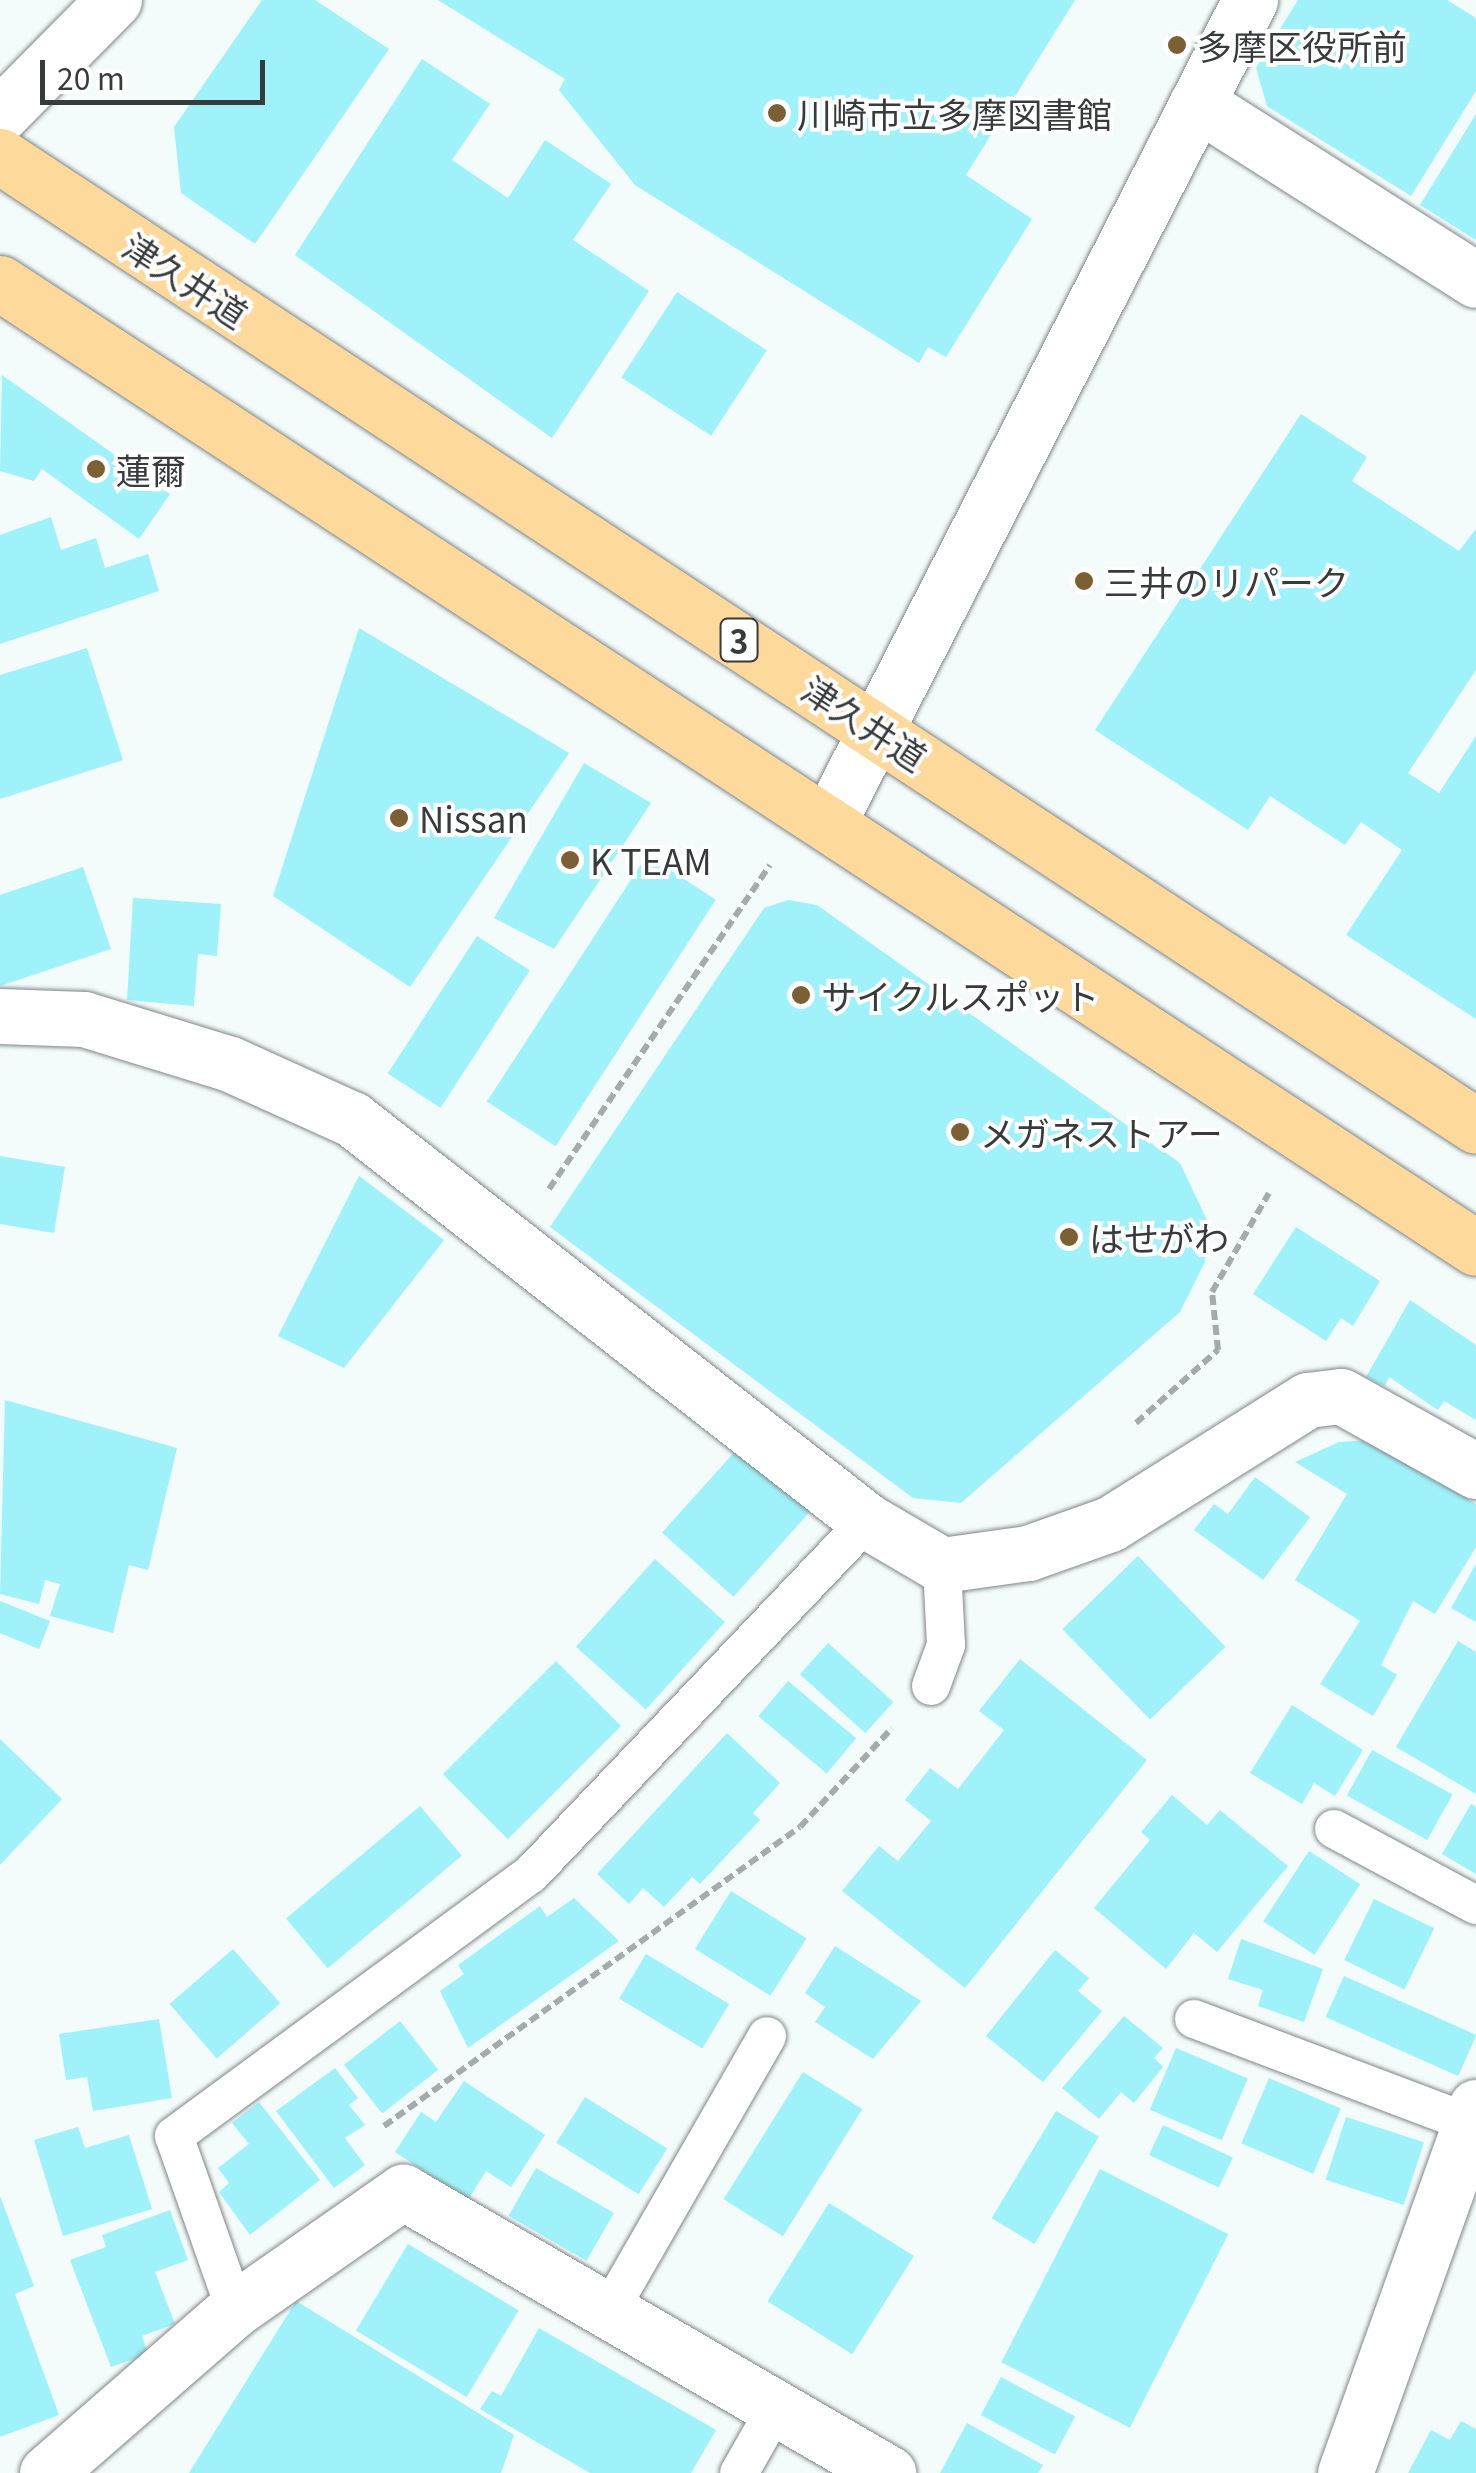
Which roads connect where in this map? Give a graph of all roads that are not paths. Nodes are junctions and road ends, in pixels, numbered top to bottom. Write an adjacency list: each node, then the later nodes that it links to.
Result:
1 (114, 0): 4 (street)
2 (1250, 0): 3 (street)
3 (1197, 103): 6 (street); 8 (street)
4 (0, 115)
5 (0, 156): 8 (main road, 津久井道 / 3)
6 (1476, 280)
7 (0, 284): 9 (main road)
8 (876, 728): 9 (street); 11 (main road, 津久井道 / 3)
9 (828, 824): 12 (main road)
10 (0, 1016): 14 (street)
11 (1476, 1126)
12 (1476, 1248)
13 (1476, 1472): 15 (street)
14 (866, 1521): 15 (street); 22 (lane)
15 (942, 1566): 16 (lane)
16 (932, 1686)
17 (1334, 1828): 18 (lane)
18 (1476, 1905)
19 (1194, 2019): 21 (lane)
20 (767, 2036): 23 (lane)
21 (1472, 2115): 28 (street)
22 (235, 2309): 23 (street); 25 (street)
23 (609, 2311): 24 (street)
24 (776, 2408): 26 (lane); 27 (street)
25 (47, 2473)
26 (739, 2473)
27 (888, 2473)
28 (1345, 2473)

